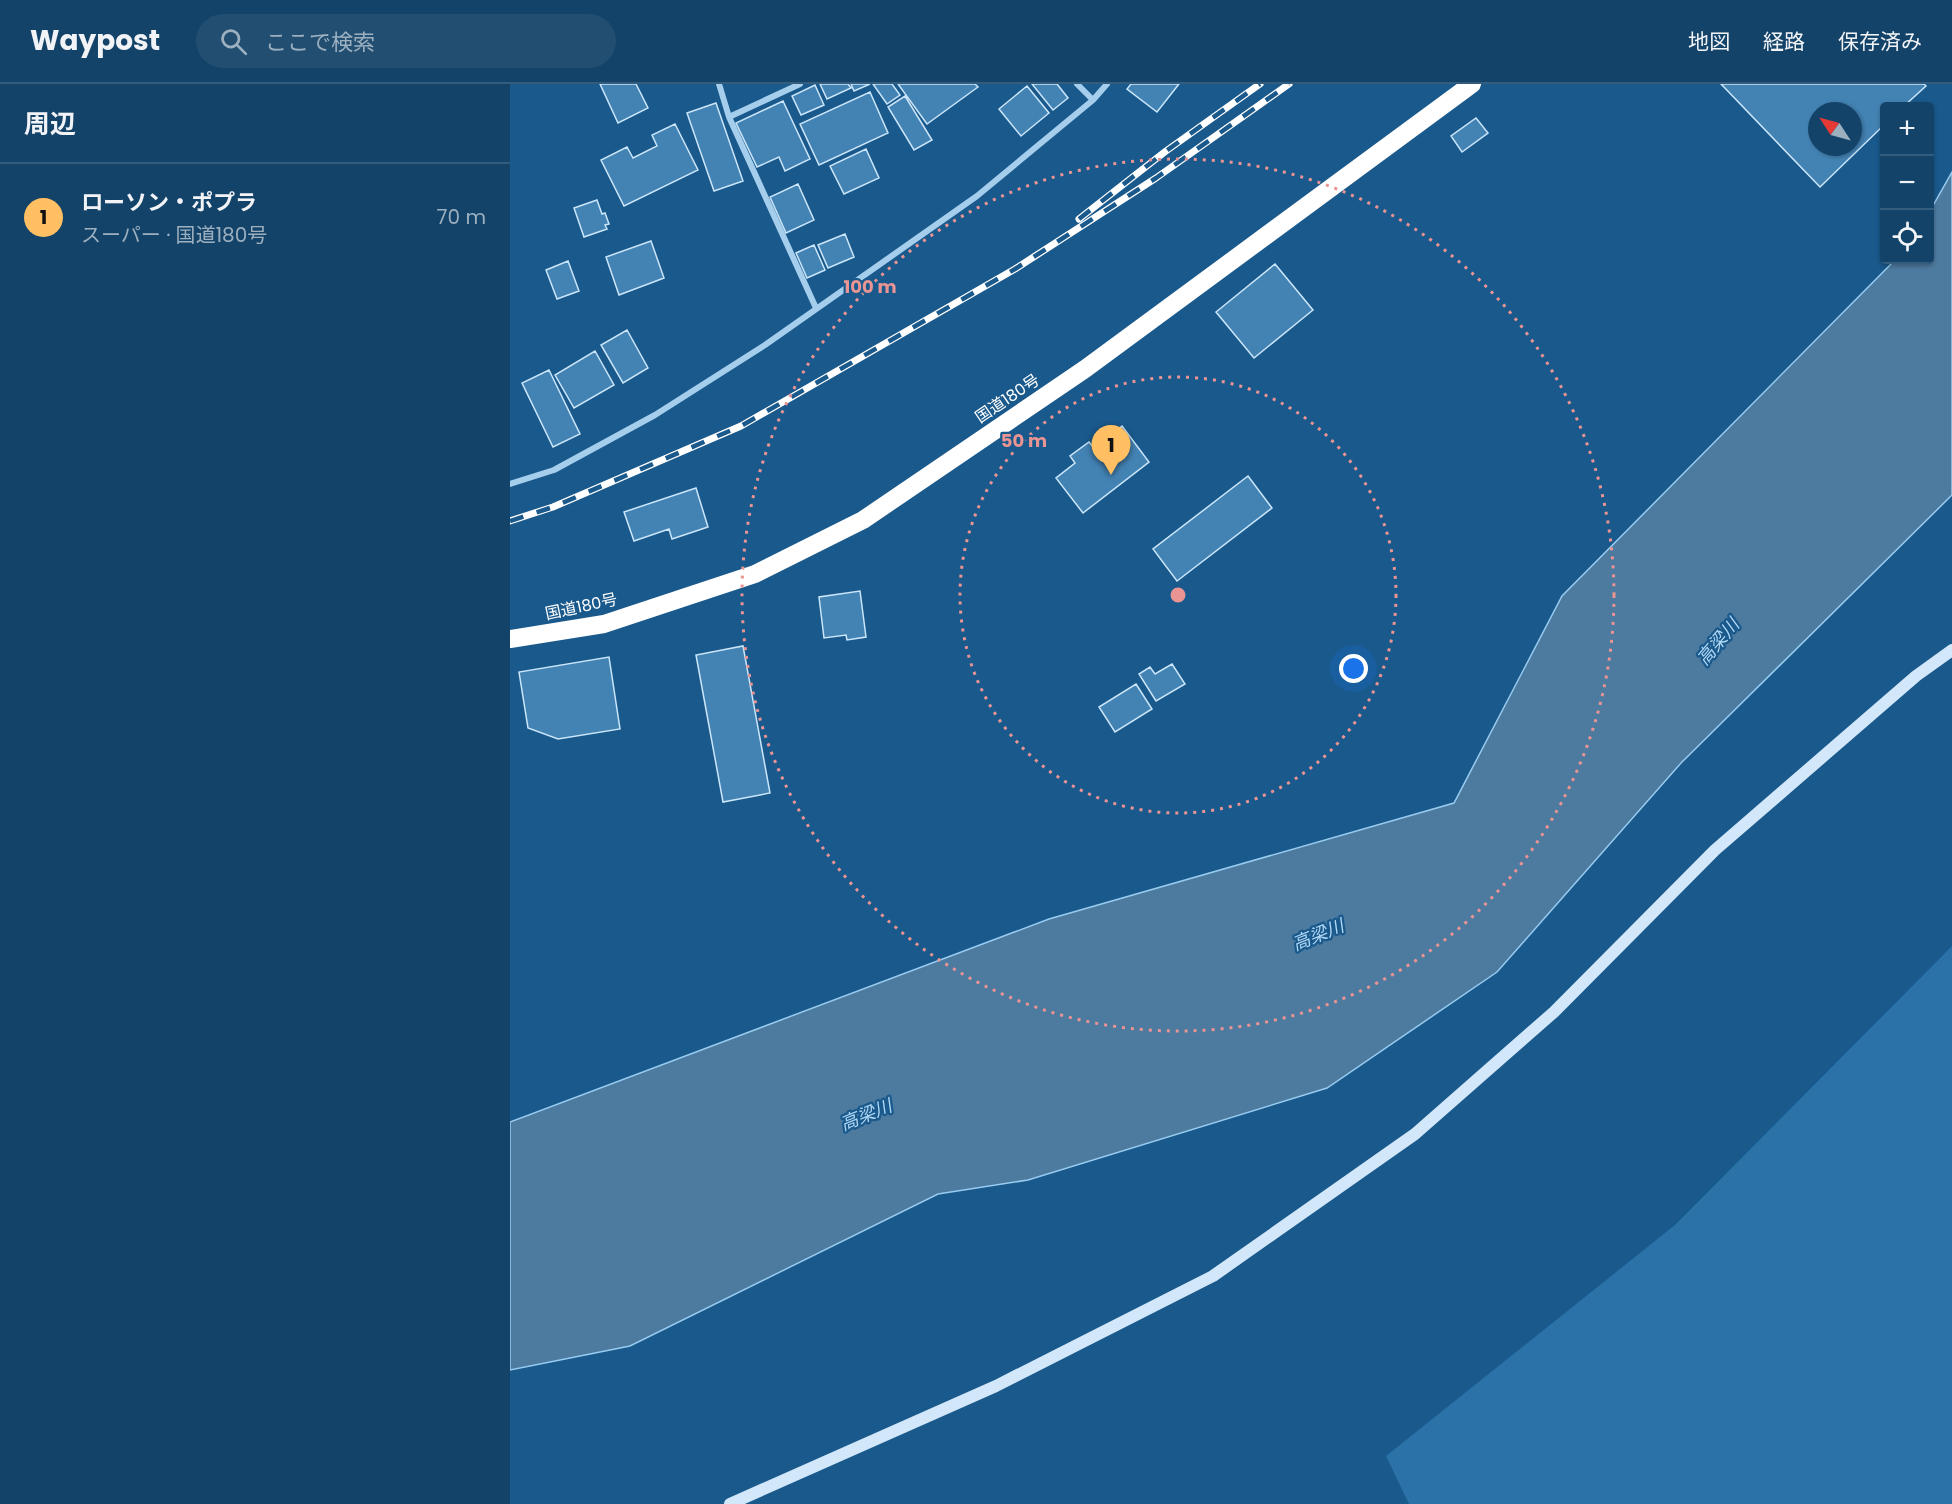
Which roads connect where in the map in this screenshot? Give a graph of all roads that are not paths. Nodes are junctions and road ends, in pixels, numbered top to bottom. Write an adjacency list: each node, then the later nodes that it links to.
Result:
1 (719, 84): 7 (street)
2 (800, 84): 7 (street)
3 (1077, 84): 6 (street)
4 (1107, 84): 6 (street)
5 (1472, 84): 10 (highway, 国道180号)
6 (1093, 100): 8 (street)
7 (729, 117): 8 (street)
8 (816, 308): 9 (street)
9 (510, 484)
10 (510, 639)
11 (1952, 650): 12 (street)
12 (730, 1504)

